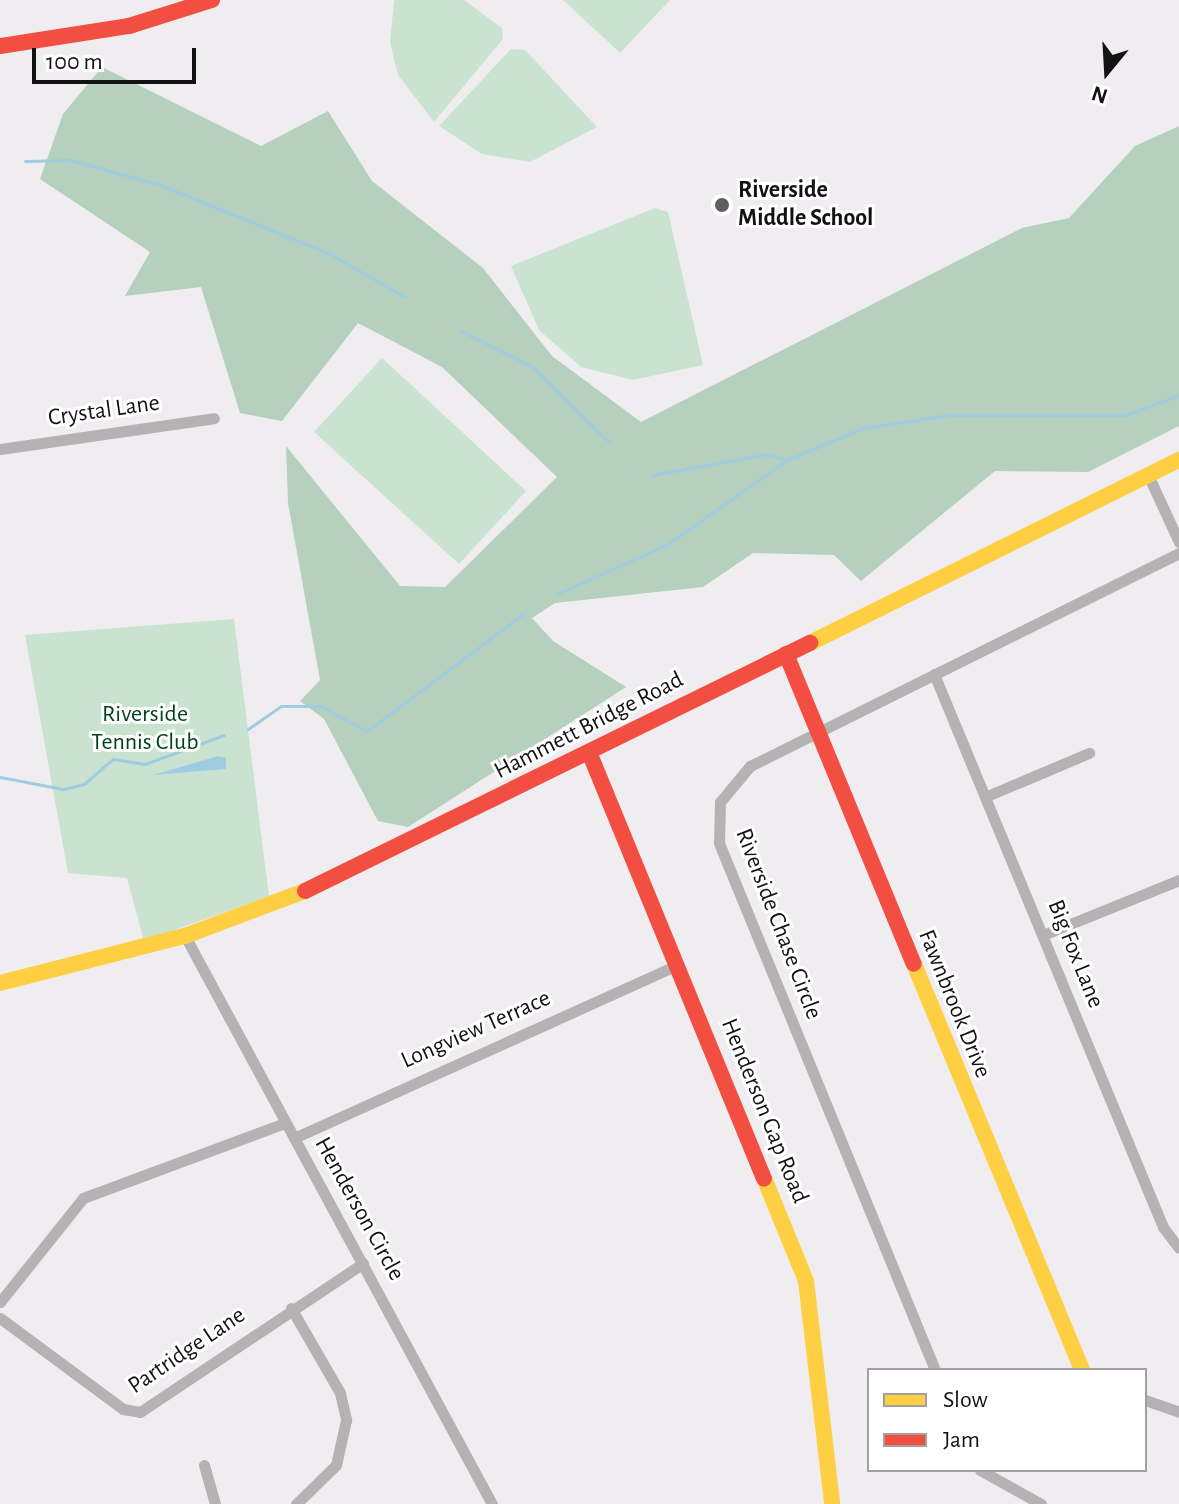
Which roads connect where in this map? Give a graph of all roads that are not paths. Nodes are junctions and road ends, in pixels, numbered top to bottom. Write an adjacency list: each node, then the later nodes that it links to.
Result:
1 (212, 0): 2 (street)
2 (0, 46)
3 (214, 418): 4 (street, Crystal Lane)
4 (0, 449)
5 (1179, 460): 6 (street, Hammett Bridge Road)
6 (1148, 475): 7 (street); 9 (street, Hammett Bridge Road)
7 (1179, 542)
8 (1179, 553): 10 (street, Riverside Chase Circle)
9 (786, 654): 11 (street, Fawnbrook Drive); 12 (street, Hammett Bridge Road)
10 (934, 674): 11 (street, Riverside Chase Circle); 14 (street, Big Fox Lane)
11 (817, 732): 27 (street, Riverside Chase Circle); 28 (street, Fawnbrook Drive)
12 (589, 752): 17 (street, Hammett Bridge Road); 18 (street, Henderson Gap Road)
13 (1089, 753): 14 (street)
14 (987, 796): 16 (street, Big Fox Lane)
15 (1179, 880): 16 (street)
16 (1043, 935): 22 (street, Big Fox Lane)
17 (185, 936): 19 (street, Hammett Bridge Road); 20 (street, Henderson Circle)
18 (678, 965): 21 (street, Longview Terrace); 36 (street, Henderson Gap Road)
19 (0, 983)
20 (285, 1123): 21 (street, Henderson Circle); 24 (street)
21 (294, 1138): 23 (street, Henderson Circle)
22 (1179, 1248)
23 (363, 1263): 25 (street, Partridge Lane); 35 (street, Henderson Circle)
24 (0, 1302)
25 (291, 1308): 26 (street, Partridge Lane); 34 (street)
26 (0, 1318)
27 (934, 1368)
28 (1081, 1368)
29 (1147, 1401): 30 (street)
30 (1179, 1412)
31 (204, 1465): 33 (street)
32 (984, 1472): 37 (street)
33 (215, 1504)
34 (296, 1504)
35 (492, 1504)
36 (832, 1504)
37 (1041, 1504)

